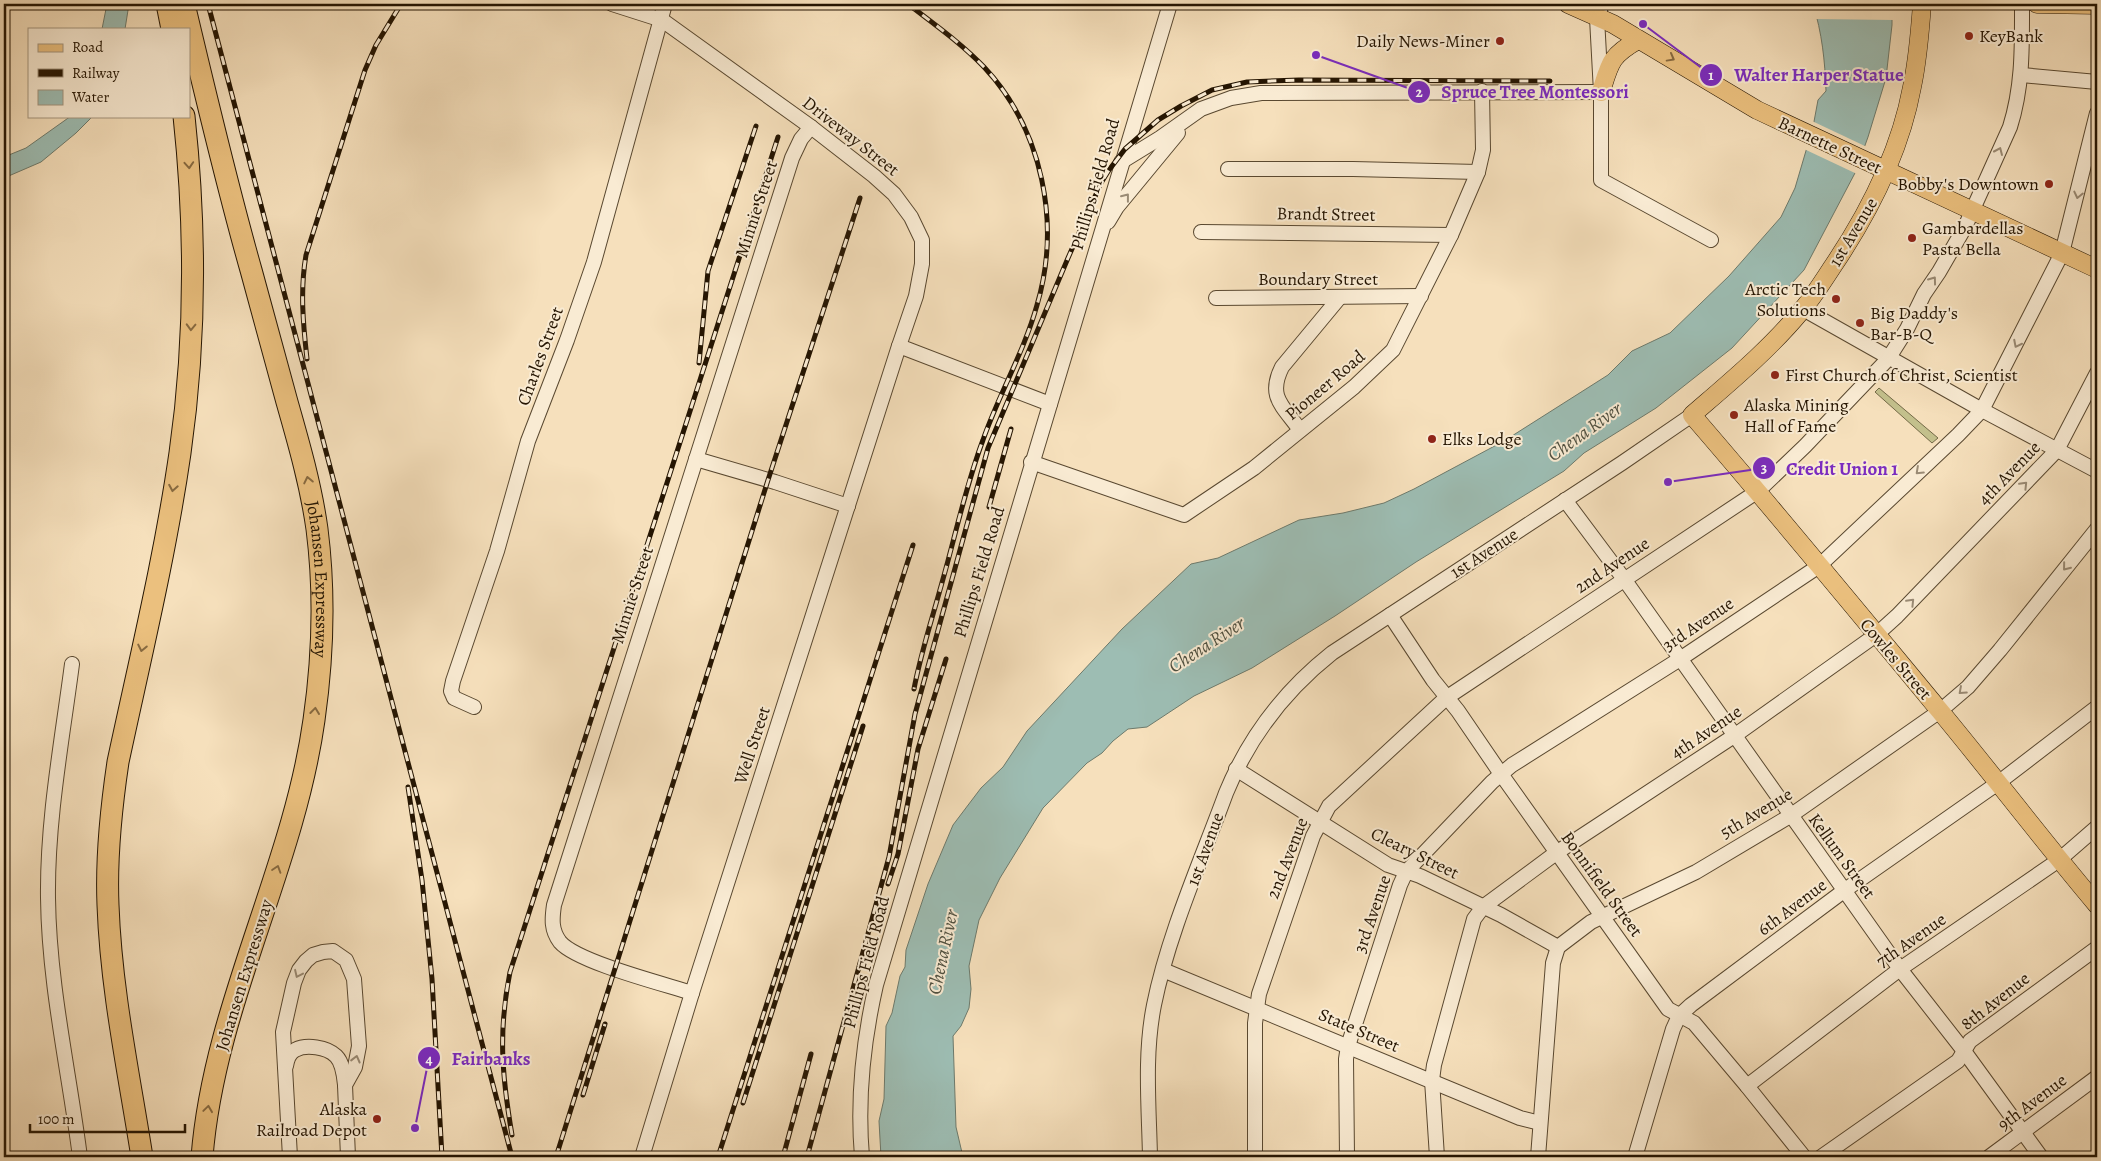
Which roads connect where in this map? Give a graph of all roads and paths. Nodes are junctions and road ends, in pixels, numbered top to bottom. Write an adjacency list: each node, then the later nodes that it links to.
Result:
1 (167, 4): 13 (highway)
2 (184, 4): 15 (highway, Johansen Expressway, one-way to 2)
3 (612, 4): 12 (street, Driveway Street)
4 (666, 4): 12 (street, Charles Street)
5 (1170, 4): 25 (street, Phillips Field Road)
6 (1568, 4): 11 (main road, Barnette Street)
7 (1922, 4): 27 (main road, 1st Avenue)
8 (2022, 4): 17 (street, 2nd Avenue)
9 (2037, 4): 10 (main road)
10 (2097, 4)
11 (1600, 11): 16 (main road, Barnette Street); 20 (street)
12 (662, 20): 24 (street, Driveway Street); 62 (street, Charles Street)
13 (172, 28)
14 (190, 28): 97 (highway, Johansen Expressway, one-way to 14)
15 (190, 28)
16 (1638, 40): 20 (main road); 27 (main road, Barnette Street, one-way to 27)
17 (2022, 75): 18 (street); 29 (street, 2nd Avenue, one-way to 17)
18 (2097, 82)
19 (1482, 91): 20 (street); 21 (street); 28 (street, Pioneer Road)
20 (1601, 92): 33 (street)
21 (1201, 109): 25 (street); 32 (street, one-way to 21)
22 (2097, 113): 34 (street, 3rd Avenue, one-way to 34)
23 (184, 118): 96 (highway, one-way to 96)
24 (811, 127): 40 (street, Driveway Street); 48 (street, Minnie Street)
25 (1121, 162): 32 (street, Phillips Field Road)
26 (1228, 169): 28 (street)
27 (1887, 171): 29 (main road, Barnette Street); 39 (main road, 1st Avenue)
28 (1478, 172): 31 (street, Pioneer Road)
29 (1972, 211): 34 (main road, Barnette Street); 41 (street, 2nd Avenue, one-way to 29)
30 (1201, 232): 31 (street, Brandt Street)
31 (1451, 235): 36 (street, Pioneer Road)
32 (1099, 238): 43 (street, Phillips Field Road)
33 (1711, 240)
34 (2062, 253): 35 (main road, Barnette Street); 44 (street, 3rd Avenue, one-way to 44)
35 (2097, 270)
36 (1421, 296): 37 (street, Boundary Street); 46 (street, Pioneer Road)
37 (1340, 297): 38 (street, Boundary Street); 46 (street)
38 (1216, 298)
39 (1803, 309): 41 (street); 45 (main road, 1st Avenue)
40 (900, 346): 43 (street); 53 (street, Well Street)
41 (1888, 359): 44 (street); 51 (street, 2nd Avenue)
42 (2097, 373): 47 (street, 4th Avenue)
43 (1050, 404): 49 (street, Phillips Field Road)
44 (1982, 410): 47 (street); 55 (street, 3rd Avenue, one-way to 55)
45 (1692, 415): 51 (main road, Cowles Street); 52 (street, 1st Avenue)
46 (1300, 430): 49 (street, Pioneer Road)
47 (2057, 450): 50 (street); 58 (street, 4th Avenue, one-way to 47)
48 (696, 459): 53 (street); 83 (street, Minnie Street)
49 (1031, 462): 101 (street, Phillips Field Road)
50 (2097, 471)
51 (1758, 491): 55 (main road, Cowles Street); 56 (street, 2nd Avenue)
52 (1566, 500): 56 (street, Kellum Street); 57 (street, 1st Avenue)
53 (848, 506): 83 (street, Well Street)
54 (2097, 529): 64 (street, 5th Avenue, one-way to 64)
55 (1819, 566): 58 (main road, Cowles Street); 59 (street, 3rd Avenue)
56 (1624, 579): 59 (street, Kellum Street); 61 (street, 2nd Avenue)
57 (1390, 615): 61 (street, Bonnifield Street); 66 (street, 1st Avenue)
58 (1876, 635): 64 (main road, Cowles Street); 65 (street, 4th Avenue)
59 (1680, 659): 65 (street, Kellum Street); 67 (street, 3rd Avenue)
60 (72, 664): 95 (street)
61 (1446, 698): 67 (street, Bonnifield Street); 70 (street, 2nd Avenue)
62 (474, 707)
63 (2097, 707): 68 (street, 6th Avenue)
64 (1940, 711): 68 (main road, Cowles Street); 69 (street, 5th Avenue)
65 (1734, 736): 69 (street, Kellum Street); 72 (street, 4th Avenue)
66 (1236, 769): 70 (street, Cleary Street); 82 (street, 1st Avenue)
67 (1501, 774): 72 (street, Bonnifield Street); 74 (street, 3rd Avenue)
68 (1998, 783): 73 (main road, Cowles Street); 75 (street, 6th Avenue)
69 (1790, 816): 75 (street, Kellum Street); 78 (street, 5th Avenue)
70 (1320, 823): 74 (street, Cleary Street); 84 (street, 2nd Avenue)
71 (2097, 827): 73 (street, 7th Avenue)
72 (1556, 853): 77 (street, 4th Avenue); 78 (street, Bonnifield Street)
73 (2059, 860): 76 (main road, Cowles Street); 81 (street, 7th Avenue)
74 (1406, 872): 77 (street, Cleary Street); 86 (street, 3rd Avenue)
75 (1845, 890): 81 (street, Kellum Street); 85 (street, 6th Avenue)
76 (2097, 905)
77 (1483, 907): 79 (street, Cleary Street); 90 (street, 4th Avenue)
78 (1603, 916): 79 (street, 5th Avenue); 85 (street, Bonnifield Street)
79 (1558, 947): 93 (street)
80 (2097, 948): 87 (street, 8th Avenue)
81 (1900, 969): 87 (street, Kellum Street); 92 (street, 7th Avenue)
82 (1163, 970): 84 (street, State Street); 102 (street, 1st Avenue)
83 (692, 993): 100 (street, Well Street)
84 (1257, 1009): 86 (street, State Street); 103 (street, 2nd Avenue)
85 (1679, 1016): 92 (street, Bonnifield Street); 107 (street, 6th Avenue)
86 (1348, 1046): 90 (street, State Street); 104 (street, 3rd Avenue)
87 (1964, 1051): 94 (street, Kellum Street); 109 (street, 8th Avenue)
88 (285, 1071): 91 (street); 91 (street, one-way to 88); 98 (street)
89 (2097, 1077): 94 (street, 9th Avenue)
90 (1432, 1080): 93 (street, State Street); 105 (street, 4th Avenue)
91 (345, 1085): 99 (street)
92 (1747, 1086): 108 (street, Bonnifield Street)
93 (1540, 1123): 106 (street)
94 (2023, 1133): 110 (street, 9th Avenue); 111 (street, Kellum Street)
95 (80, 1157)
96 (142, 1157)
97 (202, 1157)
98 (290, 1157)
99 (348, 1157)
100 (642, 1157)
101 (862, 1157)
102 (1150, 1157)
103 (1255, 1157)
104 (1347, 1157)
105 (1437, 1157)
106 (1538, 1157)
107 (1635, 1157)
108 (1804, 1157)
109 (1821, 1157)
110 (1988, 1157)
111 (2041, 1157)

